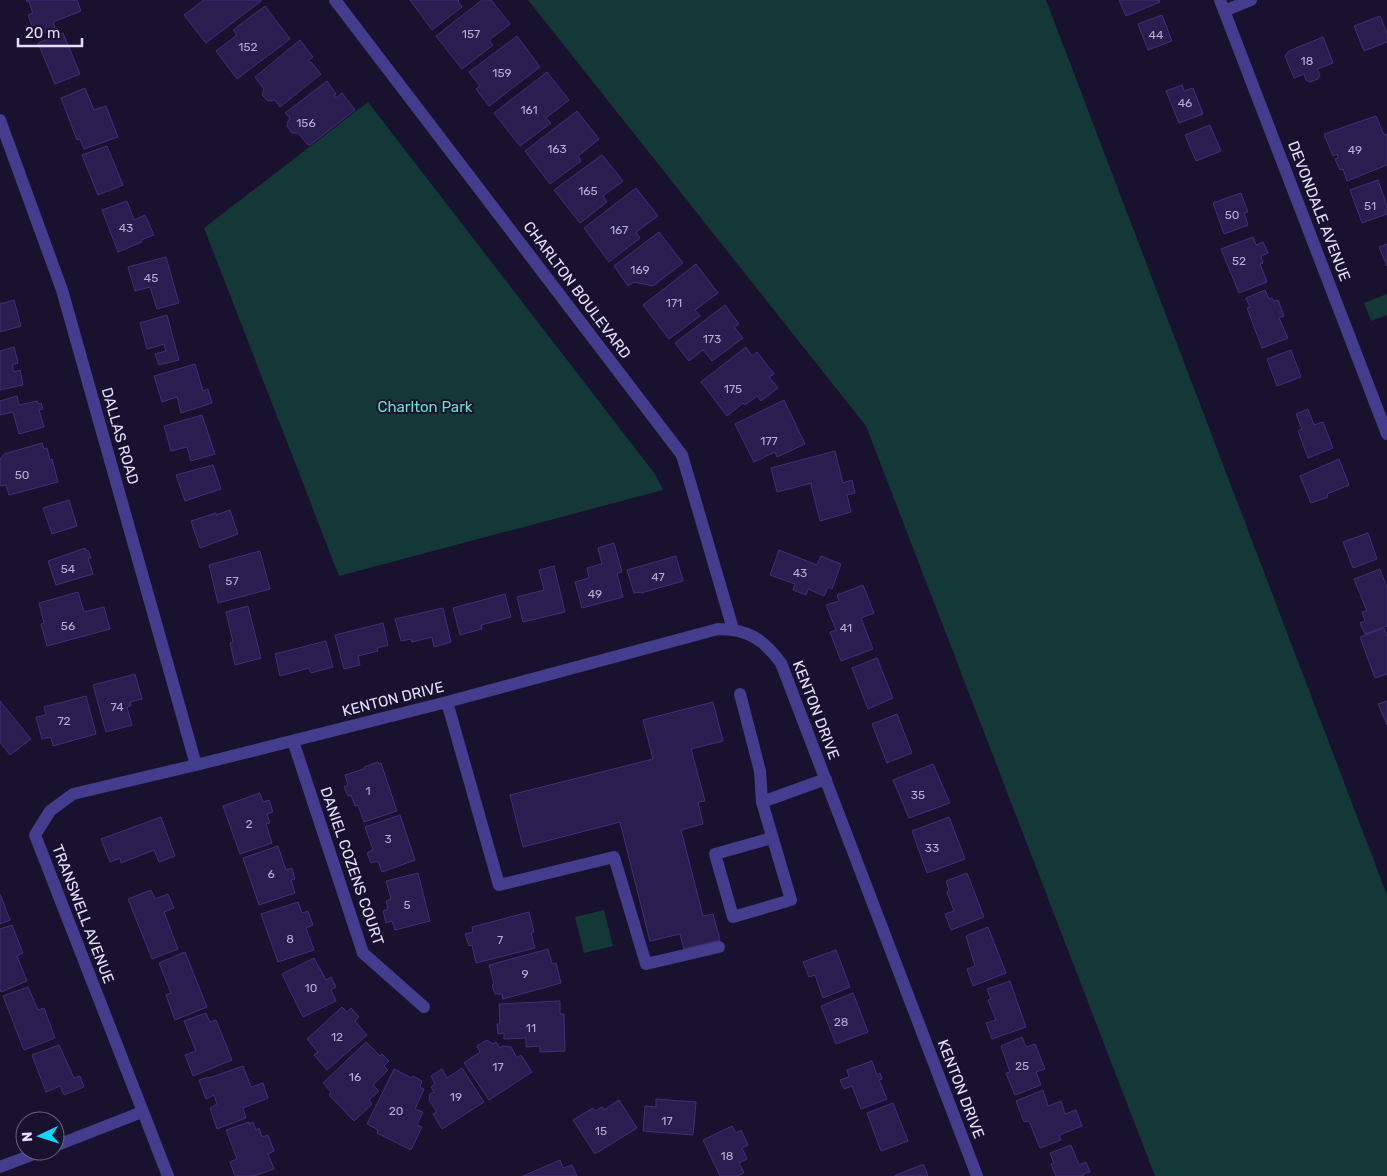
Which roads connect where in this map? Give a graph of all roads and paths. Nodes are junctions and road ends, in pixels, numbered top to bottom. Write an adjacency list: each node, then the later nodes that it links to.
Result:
1 (335, 0): 7 (street, CHARLTON BOULEVARD)
2 (1251, 0): 3 (street)
3 (1222, 5): 6 (street, DEVONDALE AVENUE)
4 (0, 120): 5 (street, DALLAS ROAD)
5 (5, 147): 11 (street, DALLAS ROAD)
6 (1387, 434)
7 (733, 630): 9 (street, KENTON DRIVE); 12 (street, KENTON DRIVE)
8 (740, 694): 13 (street)
9 (447, 702): 10 (street, KENTON DRIVE); 15 (street)
10 (292, 741): 11 (street, KENTON DRIVE); 16 (street, DANIEL COZENS COURT)
11 (196, 765): 17 (street, TRANSWELL AVENUE)
12 (826, 779): 13 (street); 22 (street, KENTON DRIVE)
13 (762, 802): 14 (street)
14 (772, 838): 14 (street)
15 (719, 947)
16 (424, 1007)
17 (142, 1112): 18 (street); 21 (street, TRANSWELL AVENUE)
18 (65, 1142)
19 (16, 1161): 20 (street)
20 (0, 1167)
21 (168, 1176)
22 (977, 1176)

